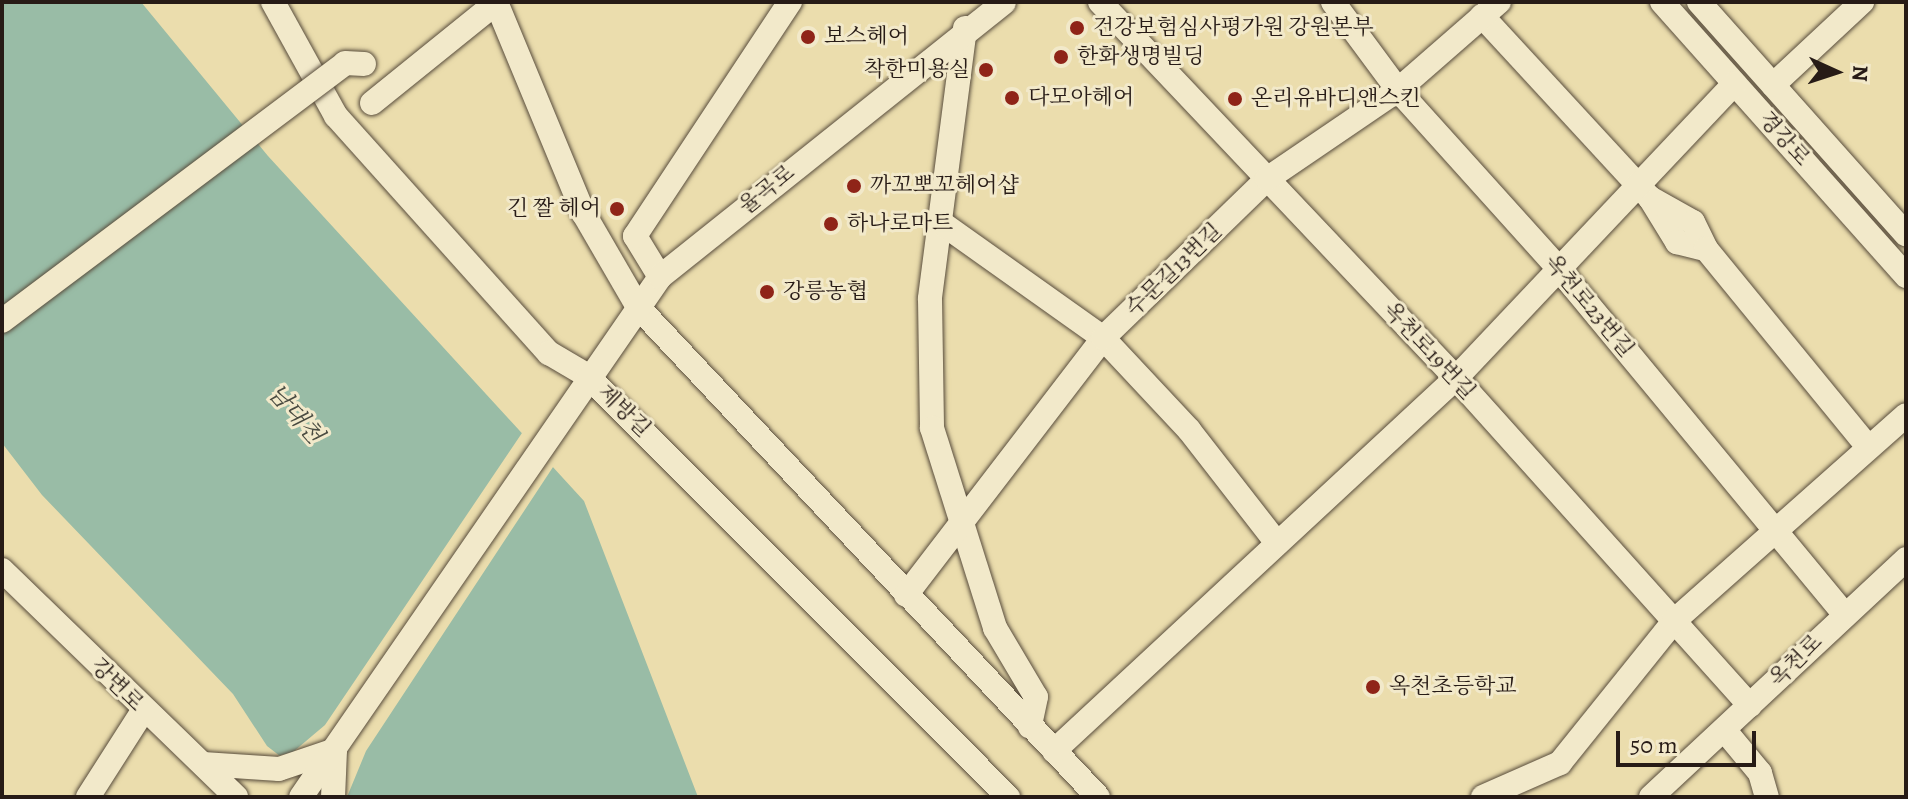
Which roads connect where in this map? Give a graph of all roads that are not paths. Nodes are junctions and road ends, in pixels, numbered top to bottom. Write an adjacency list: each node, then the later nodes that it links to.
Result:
1 (273, 2): 27 (street, 제방길)
2 (496, 2): 16 (street); 24 (street)
3 (790, 2): 23 (street)
4 (1004, 2): 11 (street, 율곡로)
5 (1100, 2): 17 (street, 옥천로19번길)
6 (1333, 2): 15 (street, 옥천로23번길)
7 (1662, 2): 13 (street, 경강로)
8 (1699, 2): 14 (street, 경강로)
9 (1862, 2): 14 (street)
10 (1491, 9): 15 (street, 수문길13번길); 18 (street)
11 (965, 28): 19 (street); 23 (street, 율곡로)
12 (364, 64): 25 (street, bridge)
13 (1734, 84): 18 (street); 22 (street, 경강로)
14 (1773, 85): 20 (street, 경강로)
15 (1398, 90): 17 (street, 수문길13번길); 21 (street, 옥천로23번길)
16 (372, 103)
17 (1267, 179): 26 (street, 수문길13번길); 28 (street, 옥천로19번길)
18 (1644, 191): 21 (street); 30 (street)
19 (940, 222): 26 (street); 31 (street)
20 (1906, 234)
21 (1558, 268): 28 (street); 32 (street, 옥천로23번길)
22 (1906, 276)
23 (660, 277): 24 (street, 율곡로)
24 (638, 307): 27 (street, 율곡로); 36 (street)
25 (2, 321)
26 (1103, 338): 31 (street, 수문길13번길); 33 (street)
27 (588, 376): 43 (street, 율곡로); 50 (street, 제방길)
28 (1456, 378): 33 (street); 38 (street, 옥천로19번길)
29 (1906, 415): 30 (street)
30 (1868, 447): 32 (street)
31 (964, 520): 36 (street, 수문길13번길); 41 (street)
32 (1773, 528): 37 (street, 옥천로23번길); 38 (street)
33 (1277, 543): 44 (street)
34 (1906, 559): 37 (street, 옥천로)
35 (2, 570): 40 (street, 강변로)
36 (906, 595): 41 (street)
37 (1843, 613): 39 (street, 옥천로)
38 (1674, 621): 39 (street, 옥천로19번길); 52 (street)
39 (1750, 706): 42 (street, 옥천로)
40 (143, 711): 45 (street, 강변로); 46 (street)
41 (1030, 726): 44 (street)
42 (1726, 732): 53 (street, 옥천로); 54 (street)
43 (335, 750): 45 (street); 48 (street, 율곡로); 49 (street)
44 (1054, 751): 51 (street)
45 (203, 764): 47 (street, 강변로)
46 (88, 797)
47 (236, 797)
48 (301, 797)
49 (333, 797)
50 (1008, 797)
51 (1098, 797)
52 (1483, 797)
53 (1651, 797)
54 (1767, 797)

